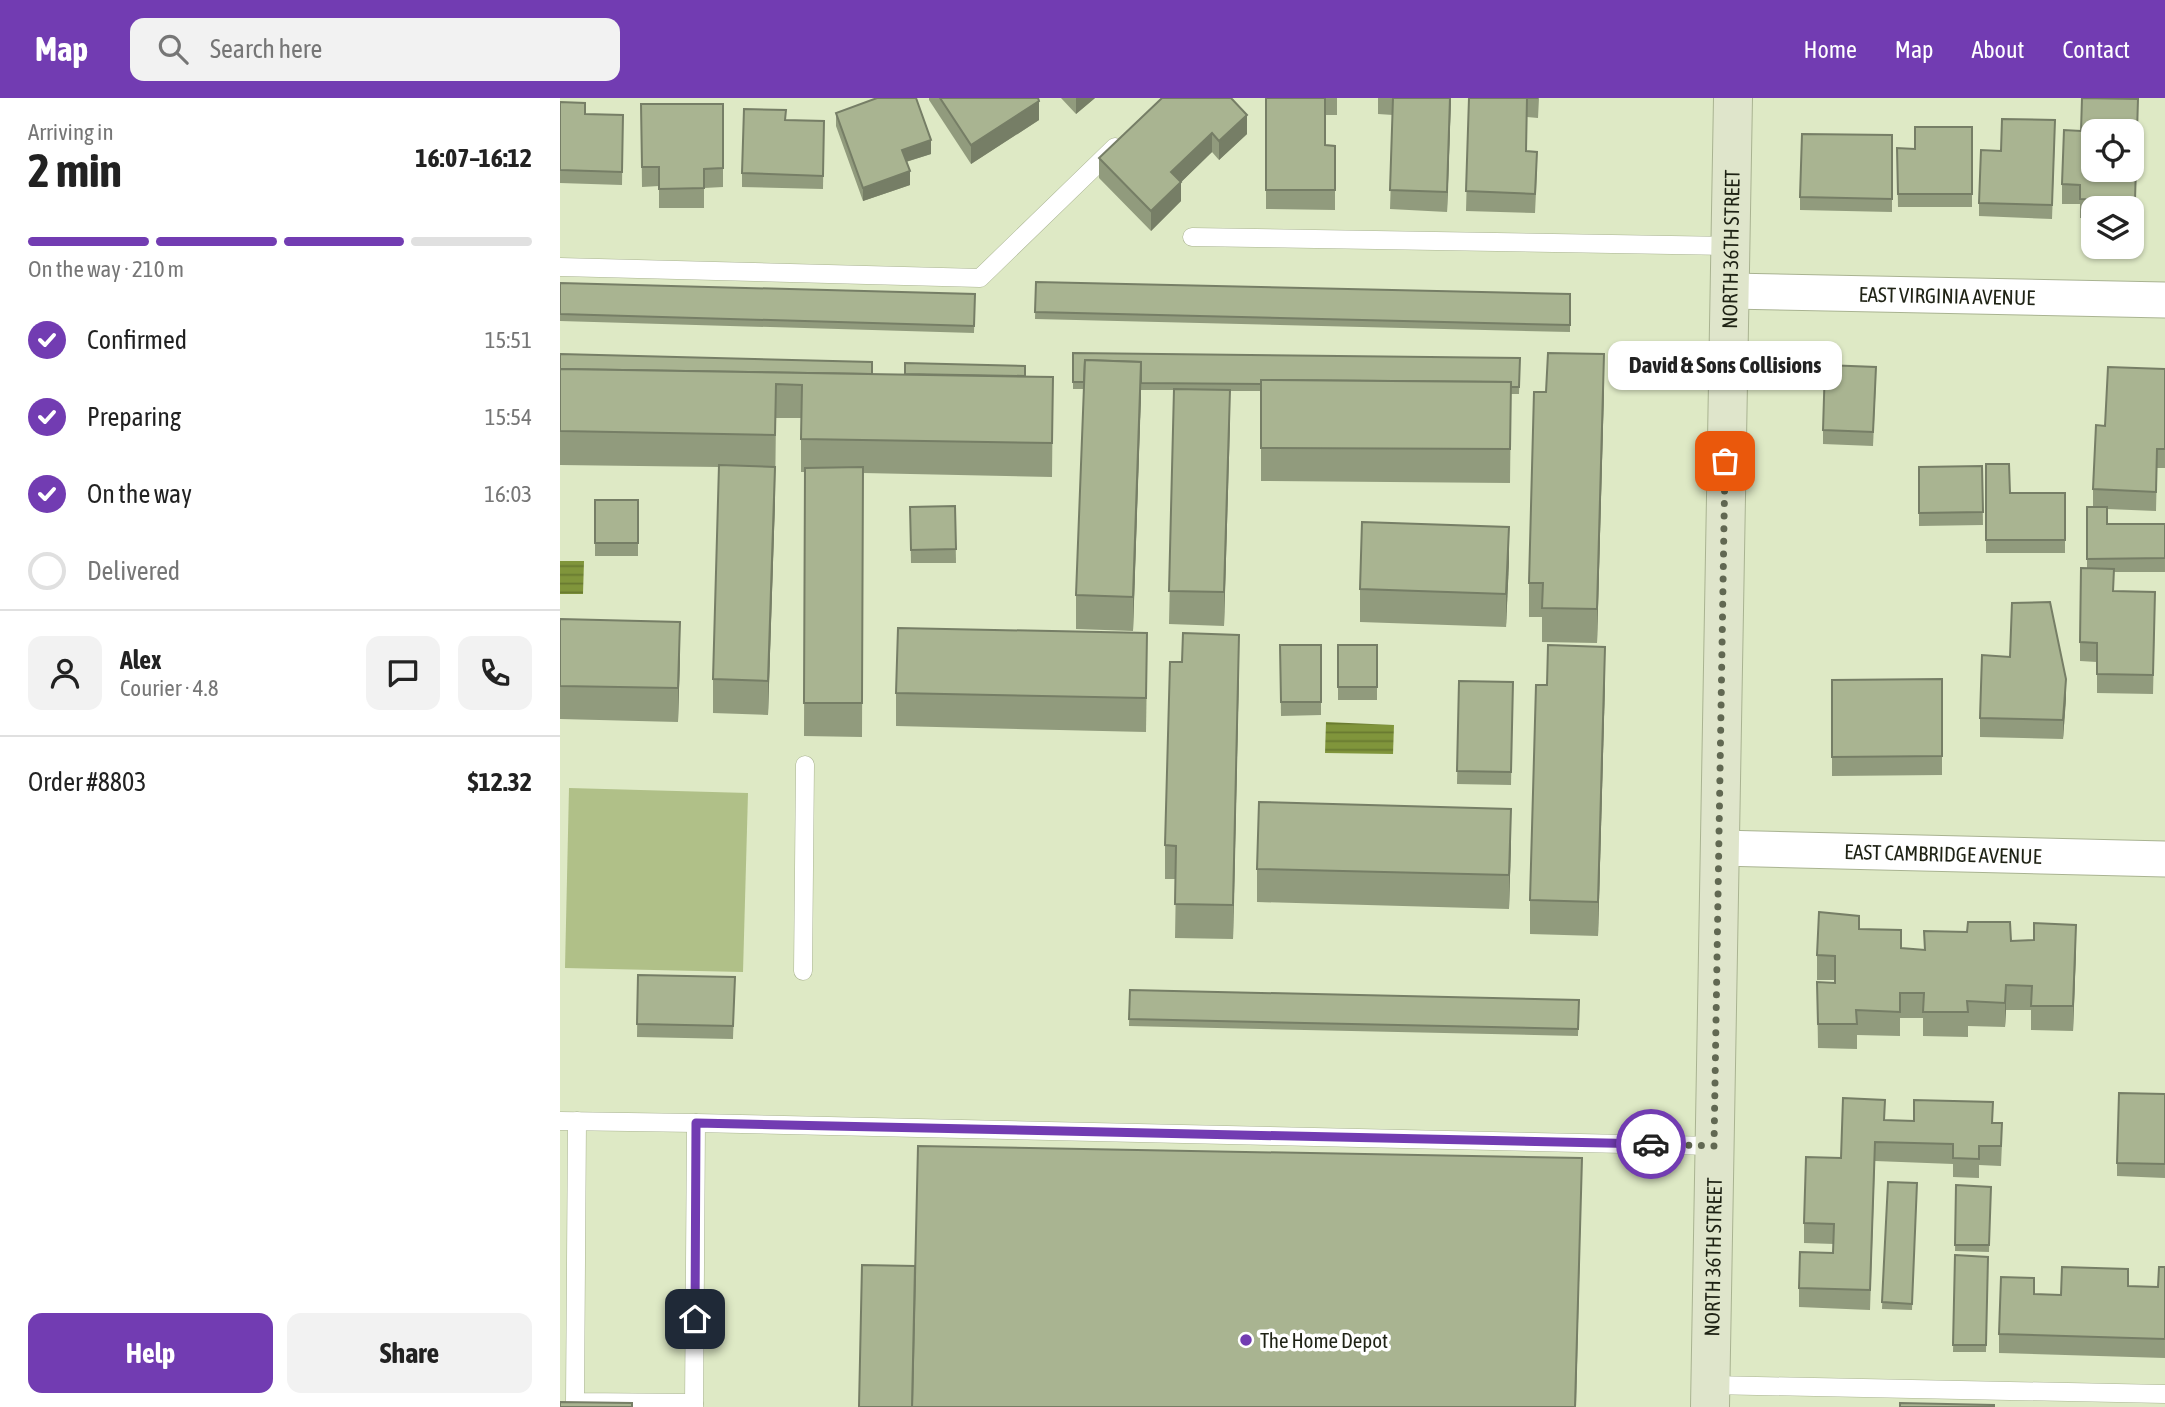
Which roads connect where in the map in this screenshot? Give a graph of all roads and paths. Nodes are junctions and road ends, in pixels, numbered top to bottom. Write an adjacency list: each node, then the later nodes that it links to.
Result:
1 (1733, 98): 4 (main road, NORTH 36TH STREET)
2 (1126, 136): 5 (lane)
3 (1192, 237): 4 (lane)
4 (1730, 246): 6 (main road, NORTH 36TH STREET)
5 (560, 267)
6 (1730, 291): 7 (street, EAST VIRGINIA AVENUE); 9 (main road, NORTH 36TH STREET)
7 (2165, 300)
8 (805, 765): 11 (lane)
9 (1719, 848): 10 (street, EAST CAMBRIDGE AVENUE); 14 (main road, NORTH 36TH STREET)
10 (2165, 859)
11 (803, 971)
12 (569, 1121): 13 (lane); 17 (lane)
13 (696, 1123): 14 (lane); 17 (lane)
14 (1714, 1146): 16 (main road, NORTH 36TH STREET)
15 (2165, 1394): 16 (lane)
16 (1710, 1396)
17 (694, 1405)

